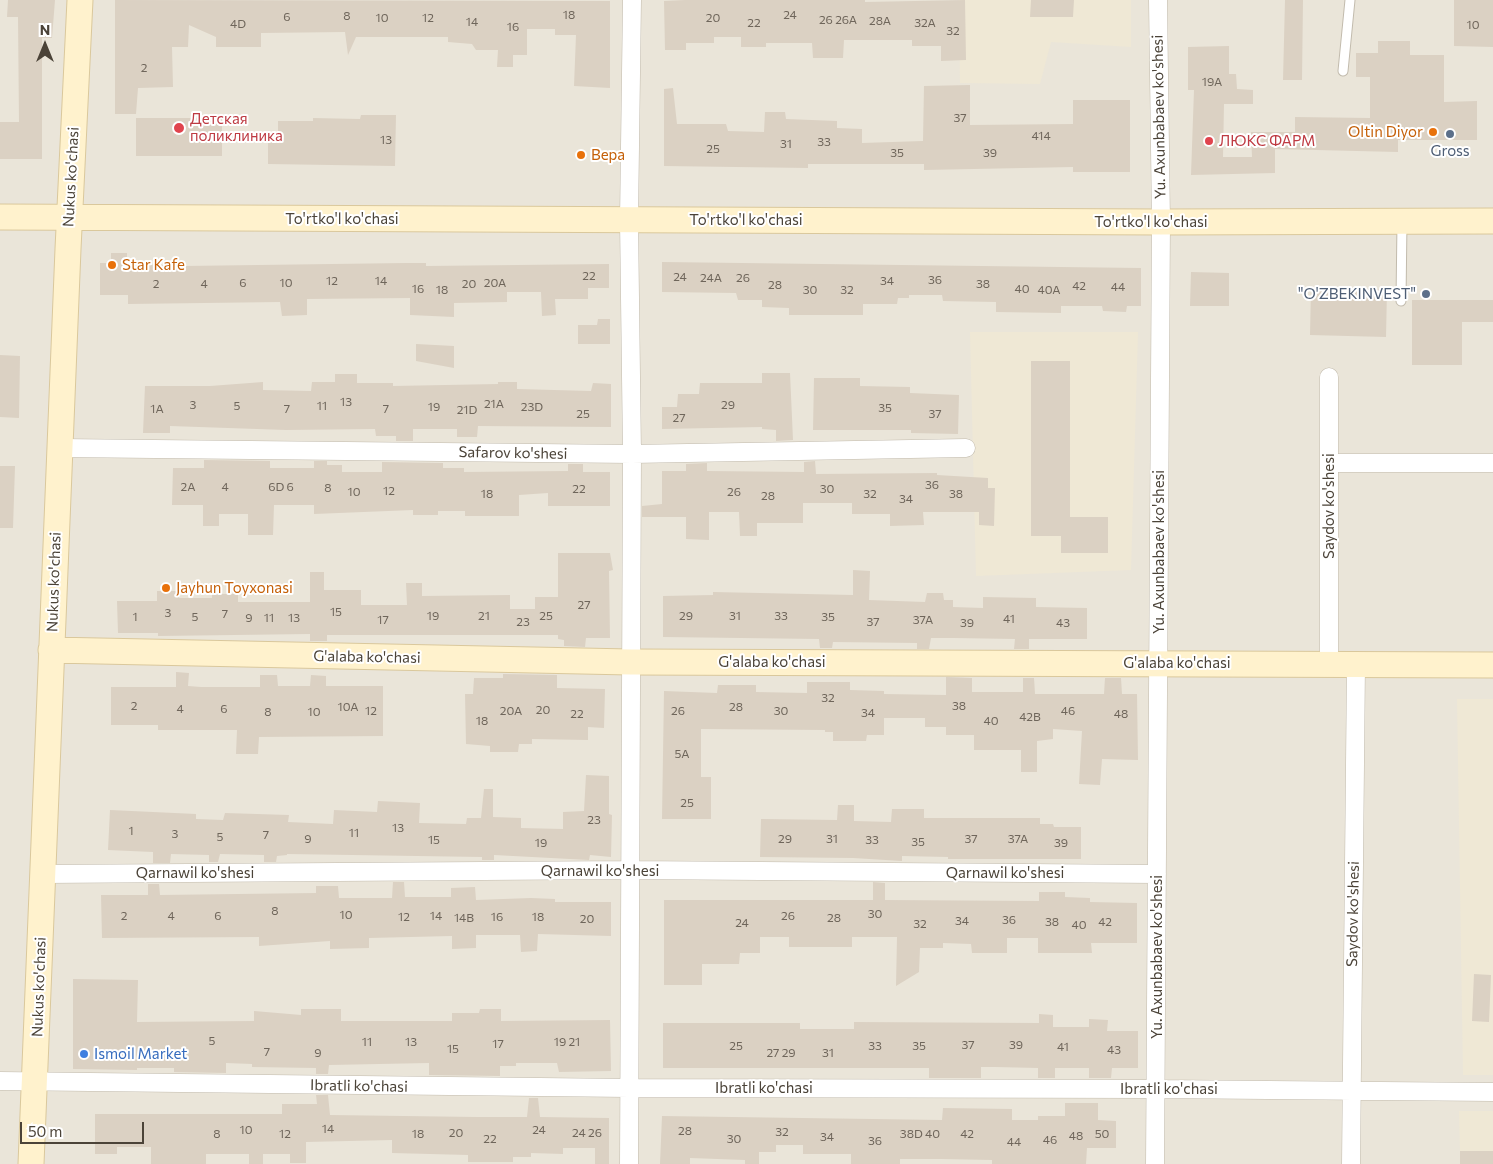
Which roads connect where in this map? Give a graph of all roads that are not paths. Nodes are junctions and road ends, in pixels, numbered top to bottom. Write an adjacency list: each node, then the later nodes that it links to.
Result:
1 (80, 0): 7 (street, Nukus ko'chasi)
2 (632, 0): 8 (street)
3 (1158, 0): 11 (street, Yu. Axunbabaev ko'shesi)
4 (1350, 0): 5 (lane)
5 (1343, 71)
6 (0, 217): 7 (street, To'rtko'l ko'chasi)
7 (69, 218): 8 (street, To'rtko'l ko'chasi); 14 (street, Nukus ko'chasi)
8 (629, 220): 11 (street, To'rtko'l ko'chasi); 16 (street)
9 (1402, 221): 10 (street, To'rtko'l ko'chasi); 11 (street, To'rtko'l ko'chasi); 12 (lane)
10 (1493, 221)
11 (1161, 222): 21 (street, Yu. Axunbabaev ko'shesi)
12 (1401, 301)
13 (1329, 377): 17 (street, Saydov ko'shesi)
14 (60, 448): 16 (street, Safarov ko'shesi); 19 (street, Nukus ko'chasi)
15 (966, 448): 16 (street, Safarov ko'shesi)
16 (632, 454): 20 (street)
17 (1329, 463): 18 (street); 22 (street, Saydov ko'shesi)
18 (1493, 463)
19 (51, 650): 20 (street, G'alaba ko'chasi); 26 (street, Nukus ko'chasi)
20 (630, 662): 21 (street, G'alaba ko'chasi); 25 (street)
21 (1158, 663): 22 (street, G'alaba ko'chasi); 27 (street, Yu. Axunbabaev ko'shesi)
22 (1329, 664): 23 (street, G'alaba ko'chasi)
23 (1356, 664): 24 (street, G'alaba ko'chasi); 32 (street, Saydov ko'shesi)
24 (1493, 665)
25 (629, 870): 26 (street, Qarnawil ko'shesi); 27 (street, Qarnawil ko'shesi); 30 (street)
26 (43, 874): 29 (street, Nukus ko'chasi)
27 (1157, 874): 31 (street, Yu. Axunbabaev ko'shesi)
28 (0, 1081): 29 (street, Ibratli ko'chasi)
29 (35, 1083): 30 (street, Ibratli ko'chasi); 34 (street, Nukus ko'chasi)
30 (629, 1088): 31 (street, Ibratli ko'chasi); 35 (street)
31 (1156, 1089): 32 (street, Ibratli ko'chasi); 36 (street, Yu. Axunbabaev ko'shesi)
32 (1351, 1091): 33 (street, Ibratli ko'chasi); 37 (street, Saydov ko'shesi)
33 (1493, 1092)
34 (31, 1164)
35 (629, 1164)
36 (1156, 1164)
37 (1351, 1164)

